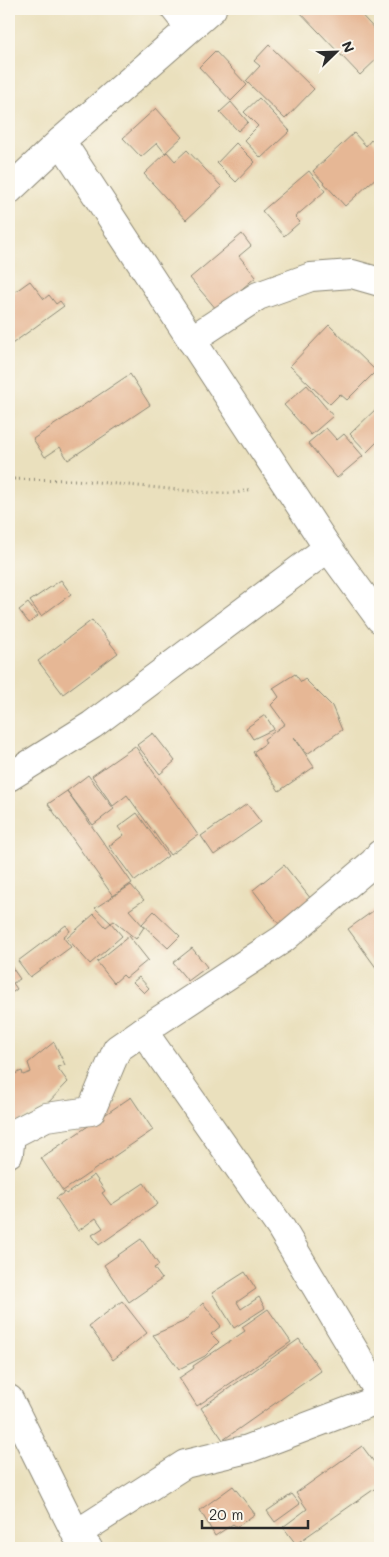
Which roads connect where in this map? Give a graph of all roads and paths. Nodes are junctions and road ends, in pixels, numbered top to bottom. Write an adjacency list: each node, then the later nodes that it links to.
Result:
1 (212, 9): 2 (street)
2 (182, 18): 3 (street)
3 (60, 141): 4 (street); 6 (street)
4 (9, 190)
5 (380, 282): 6 (street)
6 (192, 340): 8 (street)
7 (9, 479): 8 (path)
8 (284, 481): 9 (street)
9 (328, 548): 10 (street); 11 (street)
10 (380, 619)
11 (9, 777)
12 (380, 854): 13 (street)
13 (143, 1031): 14 (street); 15 (street)
14 (9, 1153)
15 (380, 1394)
16 (380, 1399): 18 (street)
17 (9, 1400): 18 (street)
18 (82, 1541)

